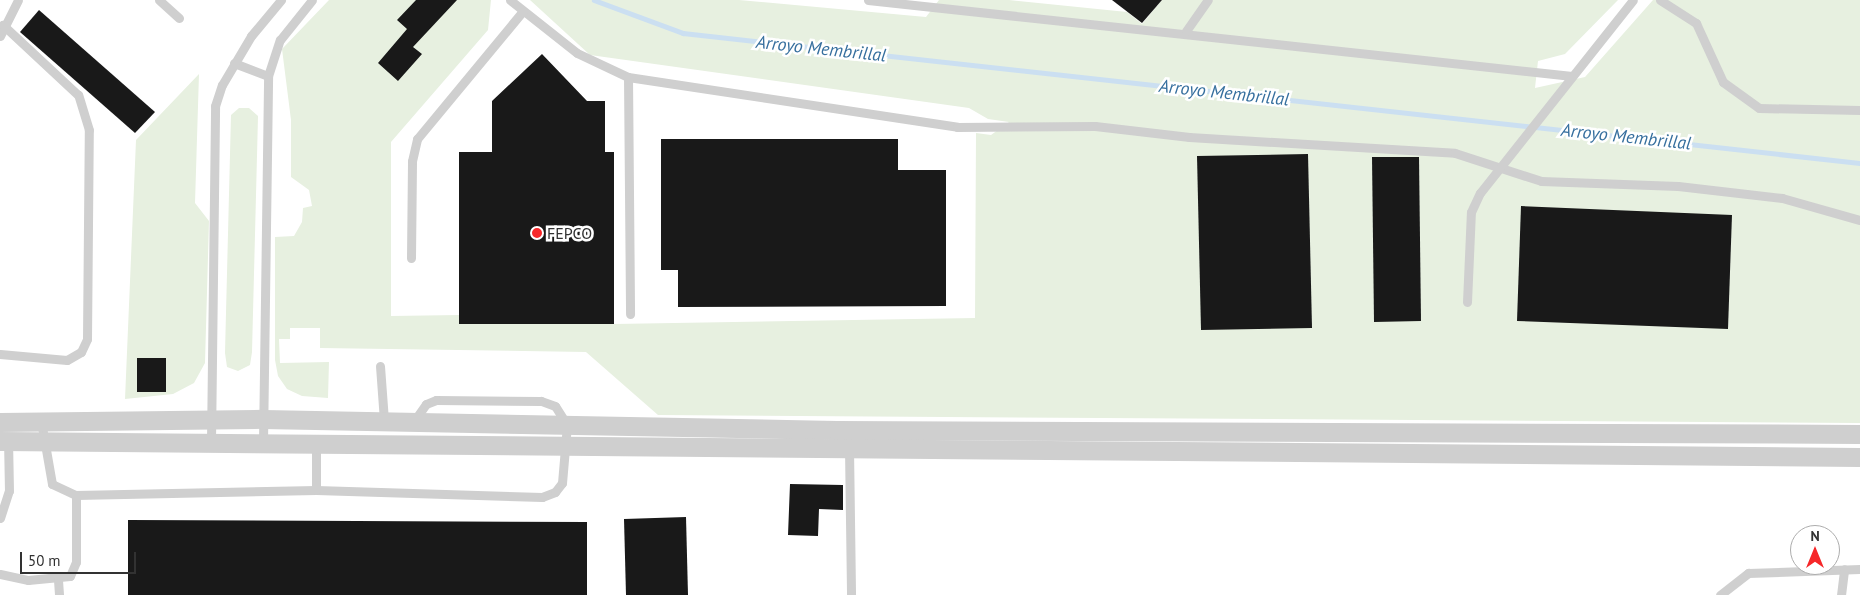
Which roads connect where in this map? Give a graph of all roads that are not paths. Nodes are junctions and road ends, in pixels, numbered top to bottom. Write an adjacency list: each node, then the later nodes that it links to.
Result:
1 (18, 0): 12 (lane)
2 (159, 0): 11 (lane)
3 (281, 0): 15 (lane)
4 (312, 0): 16 (lane)
5 (510, 0): 10 (lane)
6 (868, 0): 13 (lane)
7 (1208, 0): 13 (lane)
8 (1633, 0): 18 (lane)
9 (1660, 0): 19 (lane)
10 (523, 11): 17 (lane); 22 (lane)
11 (179, 18)
12 (3, 25): 14 (lane); 25 (lane)
13 (1186, 31): 18 (lane)
14 (0, 36)
15 (234, 63): 16 (lane); 27 (lane)
16 (268, 76): 28 (lane)
17 (628, 76): 20 (lane); 24 (lane)
18 (1572, 76): 20 (lane)
19 (1860, 110)
20 (1499, 167): 21 (lane); 23 (lane)
21 (1860, 220)
22 (412, 258)
23 (1467, 302)
24 (630, 314)
25 (0, 354)
26 (380, 366): 29 (lane)
27 (212, 419): 28 (street); 32 (street); 36 (lane)
28 (263, 419): 29 (street); 37 (lane)
29 (384, 420): 31 (street)
30 (0, 422): 32 (street)
31 (568, 425): 33 (street); 39 (lane)
32 (41, 430): 35 (street); 36 (street); 44 (lane)
33 (1249, 432): 34 (street); 41 (street)
34 (1860, 434)
35 (4, 441): 45 (lane)
36 (211, 442): 37 (street)
37 (263, 443): 38 (street)
38 (316, 443): 39 (street); 43 (lane)
39 (566, 445): 40 (street); 43 (lane)
40 (850, 448): 41 (street); 51 (lane)
41 (1250, 451): 42 (street)
42 (1860, 457)
43 (316, 490): 44 (lane)
44 (76, 495): 49 (lane)
45 (0, 518)
46 (1844, 569): 47 (lane); 52 (lane); 53 (lane)
47 (1860, 569)
48 (0, 574): 49 (lane)
49 (58, 580): 50 (lane)
50 (59, 595)
51 (851, 595)
52 (1720, 595)
53 (1841, 595)

